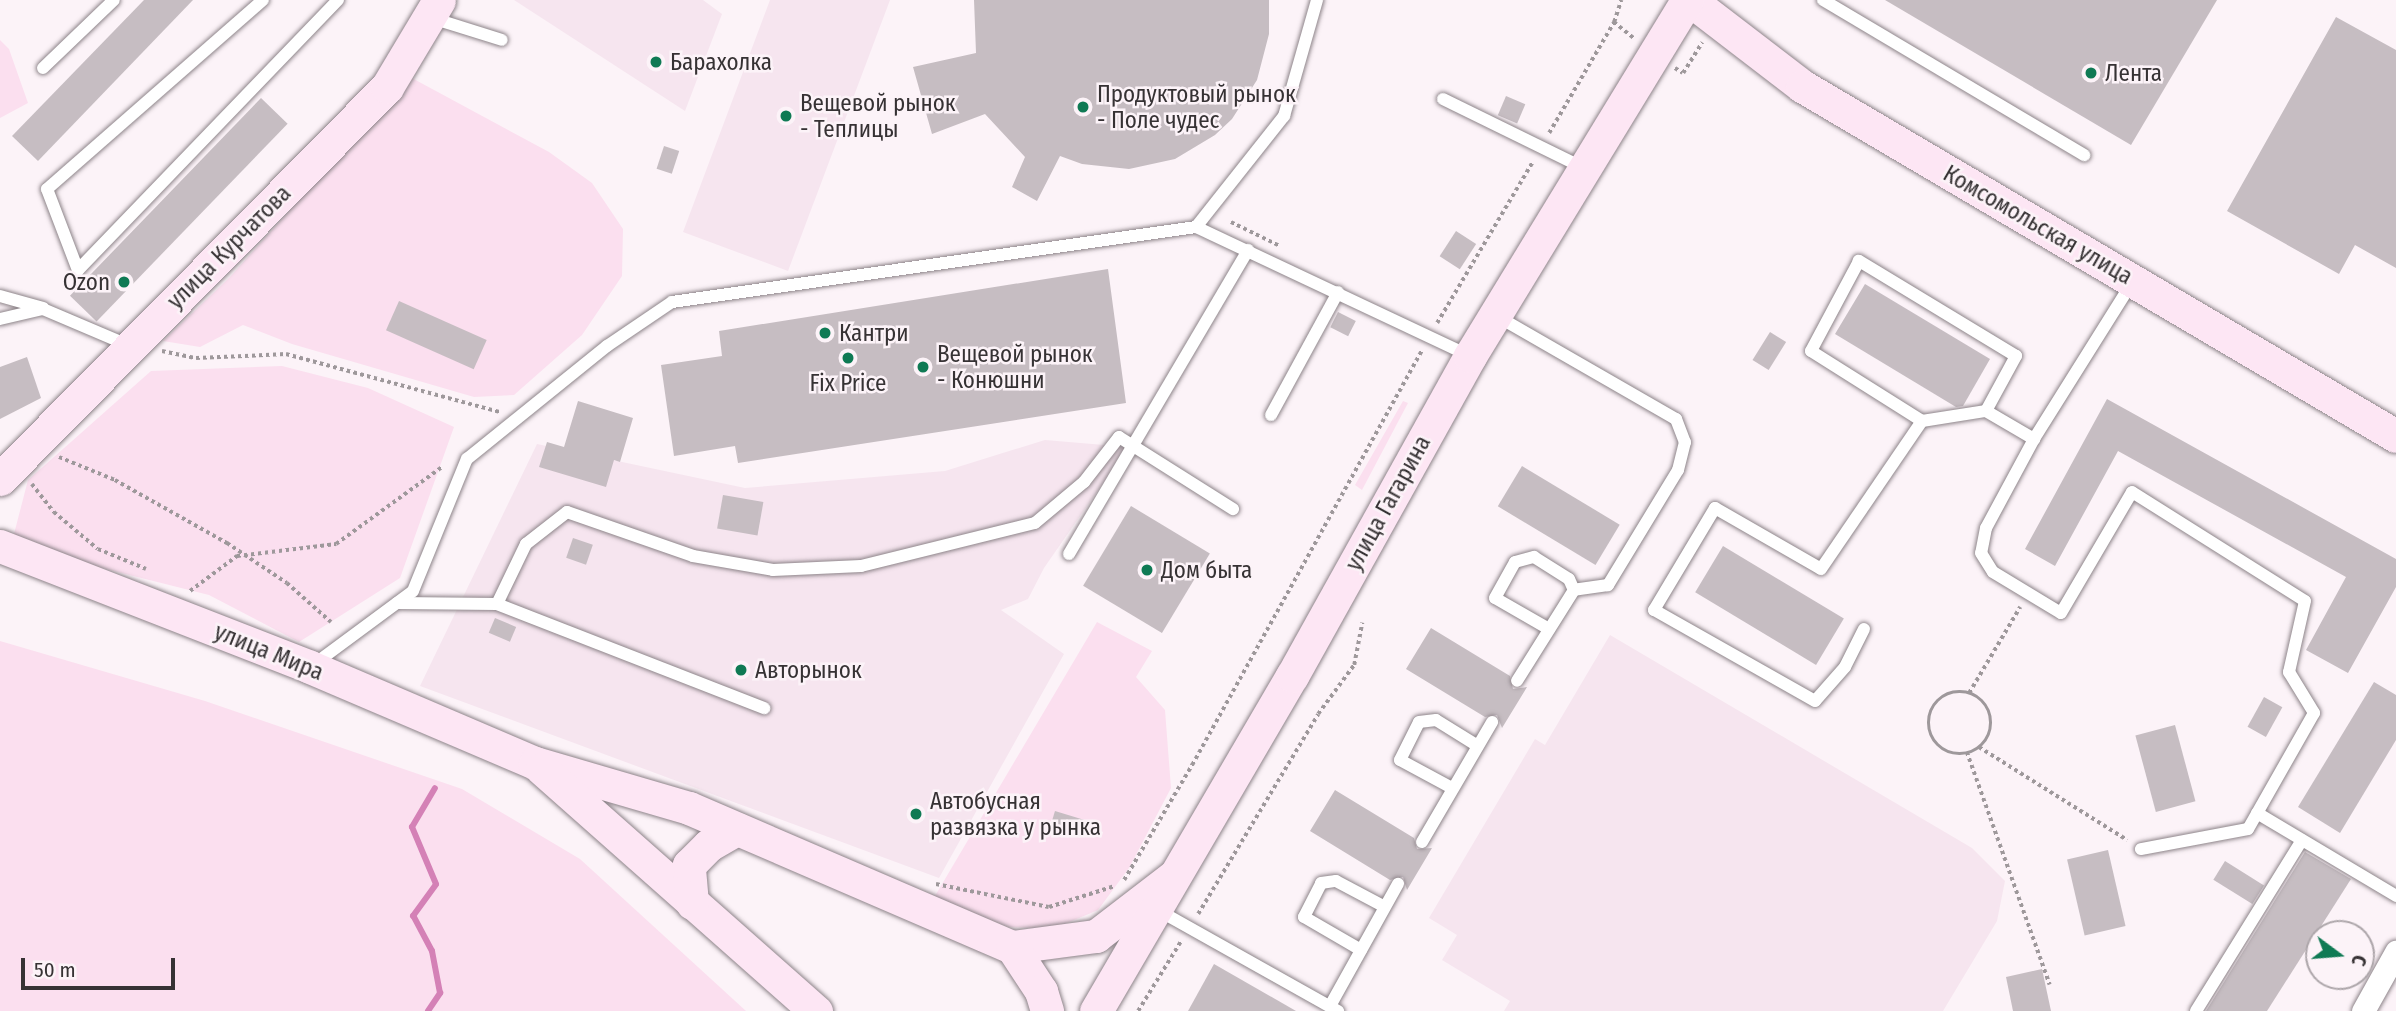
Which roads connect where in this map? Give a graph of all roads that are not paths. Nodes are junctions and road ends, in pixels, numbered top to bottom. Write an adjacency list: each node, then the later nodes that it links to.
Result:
1 (114, 0): 9 (lane)
2 (263, 0): 3 (lane)
3 (338, 0)
4 (1317, 0): 13 (lane)
5 (1689, 0): 12 (main road, улица Гагарина); 15 (main road, Комсомольская улица)
6 (1823, 0): 11 (lane)
7 (435, 9): 8 (lane); 21 (main road, улица Курчатова)
8 (502, 40)
9 (43, 68)
10 (1443, 99): 12 (lane)
11 (2084, 155)
12 (1585, 169): 19 (main road, улица Гагарина)
13 (1196, 227): 14 (lane); 34 (lane)
14 (1248, 250): 16 (lane); 28 (lane)
15 (2133, 281): 26 (main road, Комсомольская улица); 27 (lane)
16 (1338, 292): 22 (lane); 24 (lane)
17 (0, 296): 18 (lane)
18 (43, 309): 20 (lane); 21 (lane)
19 (1495, 315): 22 (main road, улица Гагарина); 33 (lane)
20 (0, 319)
21 (131, 346): 29 (main road, улица Курчатова)
22 (1470, 356): 50 (main road, улица Гагарина)
23 (1986, 411): 25 (lane); 25 (lane); 27 (lane)
24 (1271, 415)
25 (1922, 421): 37 (lane)
26 (2396, 436)
27 (2034, 439): 45 (lane)
28 (1133, 445): 30 (lane); 32 (lane); 35 (lane)
29 (7, 479)
30 (1233, 509)
31 (0, 546): 38 (main road, улица Мира)
32 (1069, 554)
33 (1574, 590): 36 (lane); 36 (lane)
34 (397, 603): 35 (lane); 38 (lane)
35 (497, 604): 40 (lane)
36 (1549, 629): 39 (lane)
37 (1864, 629)
38 (310, 667): 43 (main road, улица Мира)
39 (1517, 681)
40 (764, 708)
41 (1492, 722): 42 (lane)
42 (1478, 746): 44 (lane); 44 (lane)
43 (535, 763): 46 (main road); 53 (main road)
44 (1452, 788): 48 (lane)
45 (2257, 813): 47 (lane); 49 (lane)
46 (737, 829): 53 (main road); 56 (main road)
47 (2302, 840): 52 (lane); 63 (lane)
48 (1422, 842)
49 (2141, 849)
50 (1174, 876): 55 (main road, улица Гагарина); 56 (main road)
51 (1398, 884): 54 (lane)
52 (2396, 897)
53 (692, 903): 60 (main road)
54 (1385, 907): 57 (lane); 57 (lane)
55 (1156, 909): 59 (lane); 62 (main road, улица Гагарина)
56 (1013, 947): 61 (main road)
57 (1361, 950): 59 (lane)
58 (2396, 953): 64 (street)
59 (1334, 1009)
60 (816, 1011)
61 (1046, 1011)
62 (1097, 1011)
63 (2196, 1011)
64 (2363, 1011)

